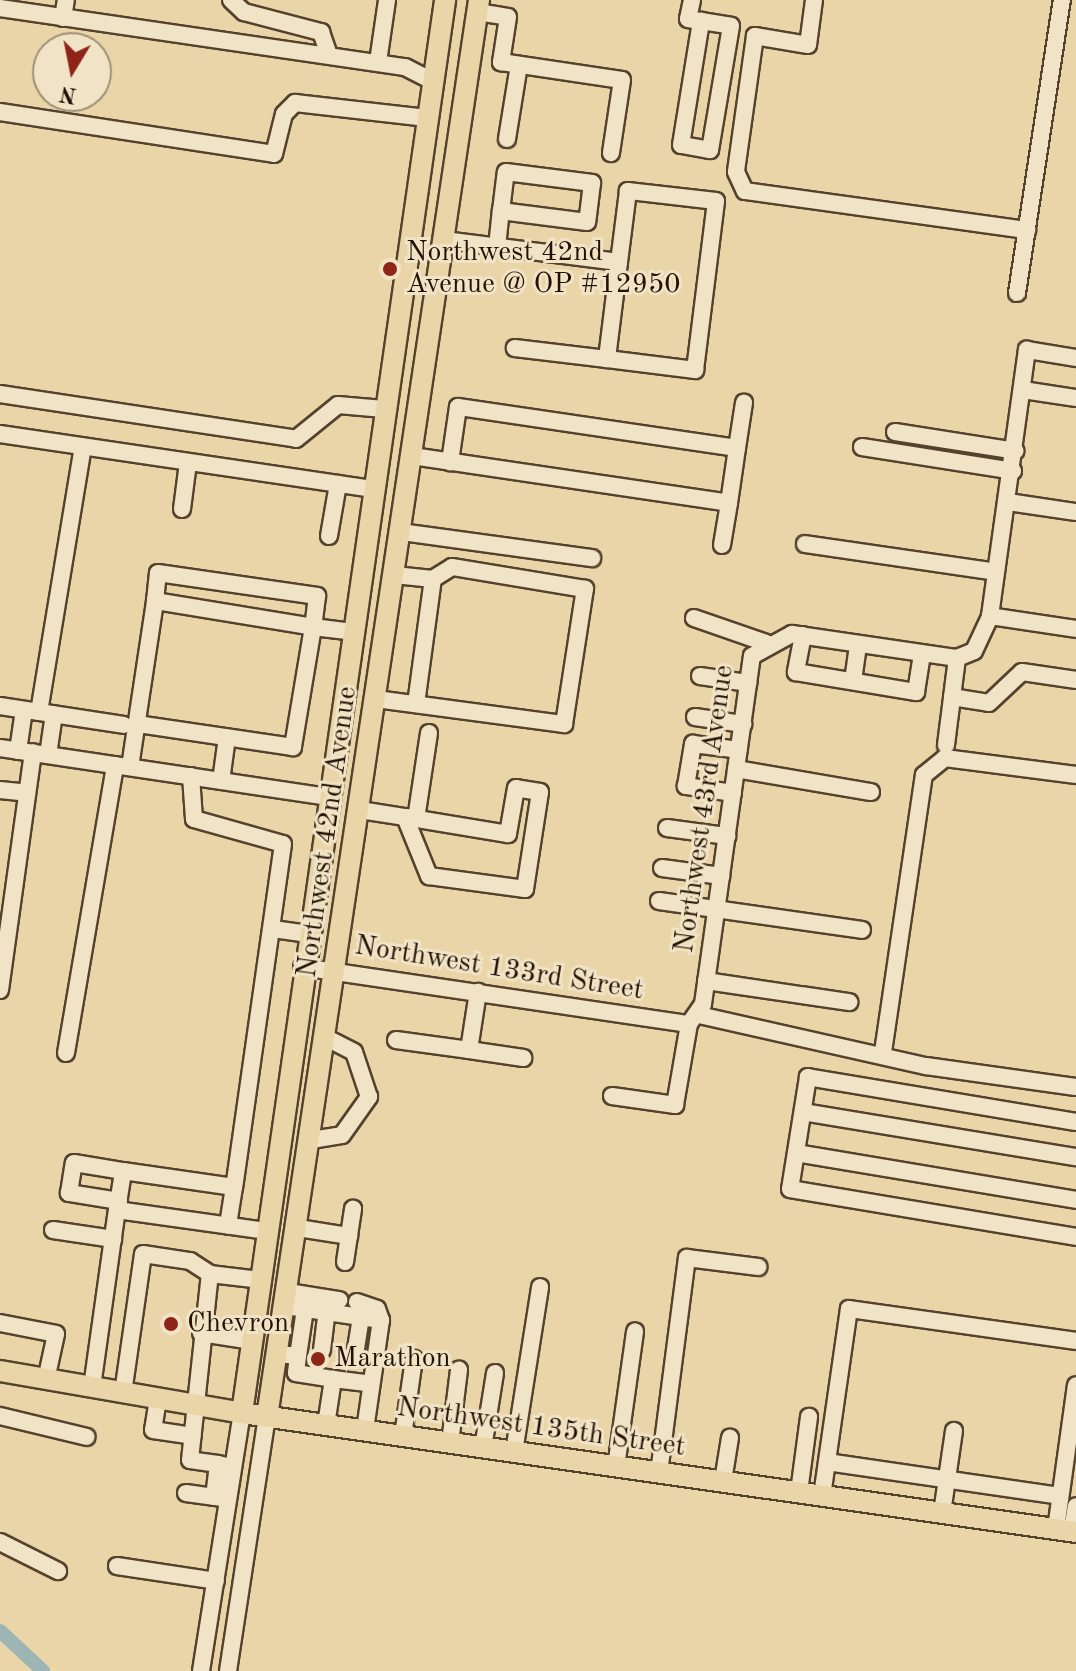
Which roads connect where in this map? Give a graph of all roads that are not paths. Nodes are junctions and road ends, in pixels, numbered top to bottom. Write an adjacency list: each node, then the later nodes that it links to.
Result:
1 (66, 0): 10 (street)
2 (231, 0): 12 (street)
3 (387, 0): 13 (street)
4 (445, 0): 15 (main road, Northwest 42nd Avenue)
5 (692, 0): 11 (street)
6 (814, 0): 22 (street)
7 (1062, 0): 22 (street)
8 (478, 6): 14 (street); 16 (main road, Northwest 42nd Avenue)
9 (0, 8): 10 (street)
10 (63, 18): 12 (street)
11 (701, 21): 11 (street)
12 (329, 55): 13 (street)
13 (378, 62): 15 (street)
14 (519, 65): 19 (street); 20 (street)
15 (433, 81): 16 (main road); 18 (main road, Northwest 42nd Avenue)
16 (466, 86): 24 (main road, Northwest 42nd Avenue)
17 (0, 112): 18 (street)
18 (427, 118): 23 (main road, Northwest 42nd Avenue)
19 (507, 139)
20 (611, 153)
21 (501, 211): 21 (street); 25 (street)
22 (1027, 230): 27 (street)
23 (409, 237): 24 (main road); 35 (main road, Northwest 42nd Avenue)
24 (444, 240): 25 (street); 42 (main road, Northwest 42nd Avenue)
25 (497, 247): 26 (street)
26 (619, 262): 30 (street); 30 (street)
27 (1017, 293)
28 (515, 348): 30 (street)
29 (1076, 358): 31 (street)
30 (607, 359)
31 (1023, 390): 33 (street); 41 (street)
32 (0, 394): 35 (street)
33 (1076, 398)
34 (744, 403): 40 (street)
35 (384, 409): 47 (main road, Northwest 42nd Avenue)
36 (895, 432): 41 (street)
37 (0, 434): 38 (street)
38 (83, 447): 44 (street); 79 (street)
39 (862, 447): 45 (street)
40 (737, 448): 43 (street); 49 (street)
41 (1016, 451): 45 (street)
42 (412, 456): 43 (street); 52 (main road, Northwest 42nd Avenue)
43 (450, 462): 49 (street)
44 (188, 463): 46 (street); 50 (street)
45 (1013, 471): 48 (street)
46 (338, 484): 47 (street); 53 (street)
47 (372, 489): 65 (main road, Northwest 42nd Avenue)
48 (1008, 502): 51 (street); 57 (street)
49 (729, 503): 55 (street)
50 (182, 509)
51 (1076, 512)
52 (401, 532): 56 (street); 58 (main road, Northwest 42nd Avenue)
53 (329, 536)
54 (805, 544): 57 (street)
55 (722, 545)
56 (592, 558)
57 (996, 572): 61 (street)
58 (394, 575): 59 (street); 76 (main road, Northwest 42nd Avenue)
59 (433, 579): 77 (street); 77 (street)
60 (155, 601): 63 (street); 63 (street); 82 (street)
61 (990, 616): 64 (street); 70 (street)
62 (694, 618): 67 (street)
63 (313, 627): 65 (street); 84 (street)
64 (1076, 629)
65 (351, 632): 98 (main road, Northwest 42nd Avenue)
66 (803, 635): 67 (street, Northwest 43rd Avenue); 68 (street, Northwest 43rd Avenue); 73 (street)
67 (766, 643): 74 (street, Northwest 43rd Avenue)
68 (858, 644): 69 (street, Northwest 43rd Avenue); 73 (street)
69 (922, 653): 70 (street, Northwest 43rd Avenue); 73 (street)
70 (957, 658): 75 (street)
71 (700, 676): 74 (street)
72 (1076, 680): 75 (street)
73 (853, 681)
74 (748, 683): 81 (street, Northwest 43rd Avenue)
75 (952, 697): 85 (street)
76 (376, 699): 77 (street); 99 (main road, Northwest 42nd Avenue)
77 (416, 704)
78 (0, 706): 79 (street)
79 (39, 712): 82 (street); 88 (street); 88 (street)
80 (695, 717): 81 (street)
81 (743, 724): 87 (street, Northwest 43rd Avenue)
82 (130, 725): 84 (street); 89 (street)
83 (429, 733): 100 (street)
84 (227, 737): 93 (street)
85 (946, 745)
86 (0, 748): 88 (street)
87 (739, 750): 90 (street, Northwest 43rd Avenue); 97 (street)
88 (33, 752): 89 (street); 96 (street)
89 (122, 766): 92 (street); 122 (street)
90 (736, 769): 95 (street); 97 (street, Northwest 43rd Avenue)
91 (1076, 775): 121 (street)
92 (191, 776): 93 (street); 108 (street)
93 (221, 781): 98 (street)
94 (0, 790): 96 (street)
95 (871, 792)
96 (27, 793): 107 (street)
97 (733, 793): 102 (street, Northwest 43rd Avenue)
98 (327, 797): 99 (main road); 110 (main road, Northwest 42nd Avenue)
99 (360, 806): 100 (street); 112 (main road, Northwest 42nd Avenue)
100 (411, 818): 100 (street)
101 (667, 828): 102 (street)
102 (727, 836): 104 (street, Northwest 43rd Avenue)
103 (662, 868): 104 (street)
104 (721, 876): 106 (street, Northwest 43rd Avenue)
105 (659, 901): 106 (street)
106 (717, 909): 109 (street); 113 (street, Northwest 43rd Avenue)
107 (5, 926): 114 (street)
108 (273, 929): 110 (street); 132 (street)
109 (862, 930)
110 (307, 934): 111 (main road, Northwest 42nd Avenue)
111 (302, 967): 112 (street, Northwest 133rd Street); 139 (main road, Northwest 42nd Avenue)
112 (336, 970): 115 (street, Northwest 133rd Street); 118 (main road, Northwest 42nd Avenue)
113 (706, 981): 116 (street); 117 (street, Northwest 43rd Avenue)
114 (0, 990)
115 (478, 992): 117 (street, Northwest 133rd Street); 120 (street)
116 (849, 1002)
117 (694, 1020): 121 (street, Northwest 133rd Street); 125 (street, Northwest 43rd Avenue)
118 (326, 1038): 128 (main road, Northwest 42nd Avenue); 128 (street)
119 (396, 1040): 120 (street)
120 (469, 1050): 123 (street)
121 (883, 1052): 124 (street, Northwest 133rd Street)
122 (66, 1053)
123 (523, 1058)
124 (1076, 1087)
125 (612, 1096)
126 (803, 1112): 127 (street); 129 (street); 130 (street)
127 (1076, 1122)
128 (311, 1140): 137 (main road, Northwest 42nd Avenue)
129 (796, 1153): 133 (street); 141 (street)
130 (1076, 1157)
131 (123, 1171): 132 (street); 134 (street); 134 (street)
132 (234, 1187): 136 (street)
133 (1076, 1200)
134 (118, 1205): 136 (street); 142 (street)
135 (353, 1209): 140 (street)
136 (228, 1226): 139 (street)
137 (298, 1228): 140 (street); 148 (main road, Northwest 42nd Avenue)
138 (53, 1230): 142 (street)
139 (266, 1231): 146 (main road, Northwest 42nd Avenue)
140 (349, 1236): 143 (street)
141 (1076, 1237)
142 (113, 1239): 167 (street)
143 (345, 1262)
144 (758, 1267): 188 (street)
145 (210, 1274): 146 (street); 153 (street); 168 (street)
146 (260, 1280): 154 (main road, Northwest 42nd Avenue)
147 (540, 1287): 184 (street)
148 (293, 1302): 149 (street); 149 (street); 157 (main road, Northwest 42nd Avenue)
149 (333, 1306): 150 (street); 156 (street)
150 (359, 1310): 158 (street); 165 (street)
151 (0, 1323): 164 (street)
152 (635, 1331): 187 (street)
153 (201, 1333): 154 (street); 170 (street)
154 (252, 1341): 171 (main road, Northwest 42nd Avenue)
155 (1076, 1341): 185 (street)
156 (322, 1350)
157 (289, 1355): 163 (street); 173 (main road, Northwest 42nd Avenue)
158 (355, 1355)
159 (414, 1359): 179 (street)
160 (459, 1370): 182 (street)
161 (0, 1371): 164 (main road, Northwest 135th Street)
162 (495, 1373): 183 (street)
163 (323, 1375): 165 (street); 175 (street)
164 (46, 1380): 167 (main road, Northwest 135th Street)
165 (371, 1384): 176 (street)
166 (1076, 1385): 194 (street)
167 (92, 1387): 168 (main road, Northwest 135th Street)
168 (123, 1393): 169 (main road, Northwest 135th Street)
169 (158, 1399): 170 (main road, Northwest 135th Street); 178 (street)
170 (191, 1404): 171 (main road, Northwest 135th Street); 178 (street)
171 (242, 1413): 173 (main road, Northwest 135th Street); 186 (street, Northwest 42nd Avenue)
172 (0, 1416): 180 (street)
173 (267, 1417): 175 (main road, Northwest 135th Street); 204 (street, Northwest 42nd Avenue)
174 (809, 1417): 191 (street)
175 (326, 1425): 176 (main road, Northwest 135th Street)
176 (365, 1430): 179 (main road, Northwest 135th Street)
177 (954, 1431): 189 (street)
178 (193, 1436): 186 (street)
179 (403, 1436): 182 (main road, Northwest 135th Street)
180 (87, 1437)
181 (730, 1438): 190 (street)
182 (450, 1443): 183 (main road, Northwest 135th Street)
183 (483, 1448): 184 (main road, Northwest 135th Street)
184 (514, 1452): 187 (main road, Northwest 135th Street)
185 (827, 1462): 189 (street); 193 (street)
186 (226, 1466): 195 (street, Northwest 42nd Avenue)
187 (616, 1467): 188 (main road, Northwest 135th Street)
188 (659, 1473): 190 (main road, Northwest 135th Street)
189 (947, 1480): 194 (street); 197 (street)
190 (723, 1481): 191 (main road, Northwest 135th Street)
191 (799, 1492): 193 (main road, Northwest 135th Street)
192 (186, 1493): 195 (street)
193 (822, 1496): 197 (main road, Northwest 135th Street)
194 (1060, 1496): 198 (street)
195 (221, 1498): 202 (street, Northwest 42nd Avenue)
196 (1076, 1506): 198 (street)
197 (942, 1513): 198 (main road, Northwest 135th Street)
198 (1068, 1531)
199 (0, 1542): 201 (street)
200 (117, 1566): 202 (street)
201 (58, 1571)
202 (216, 1581): 203 (street, Northwest 42nd Avenue)
203 (201, 1671)
204 (228, 1671)

